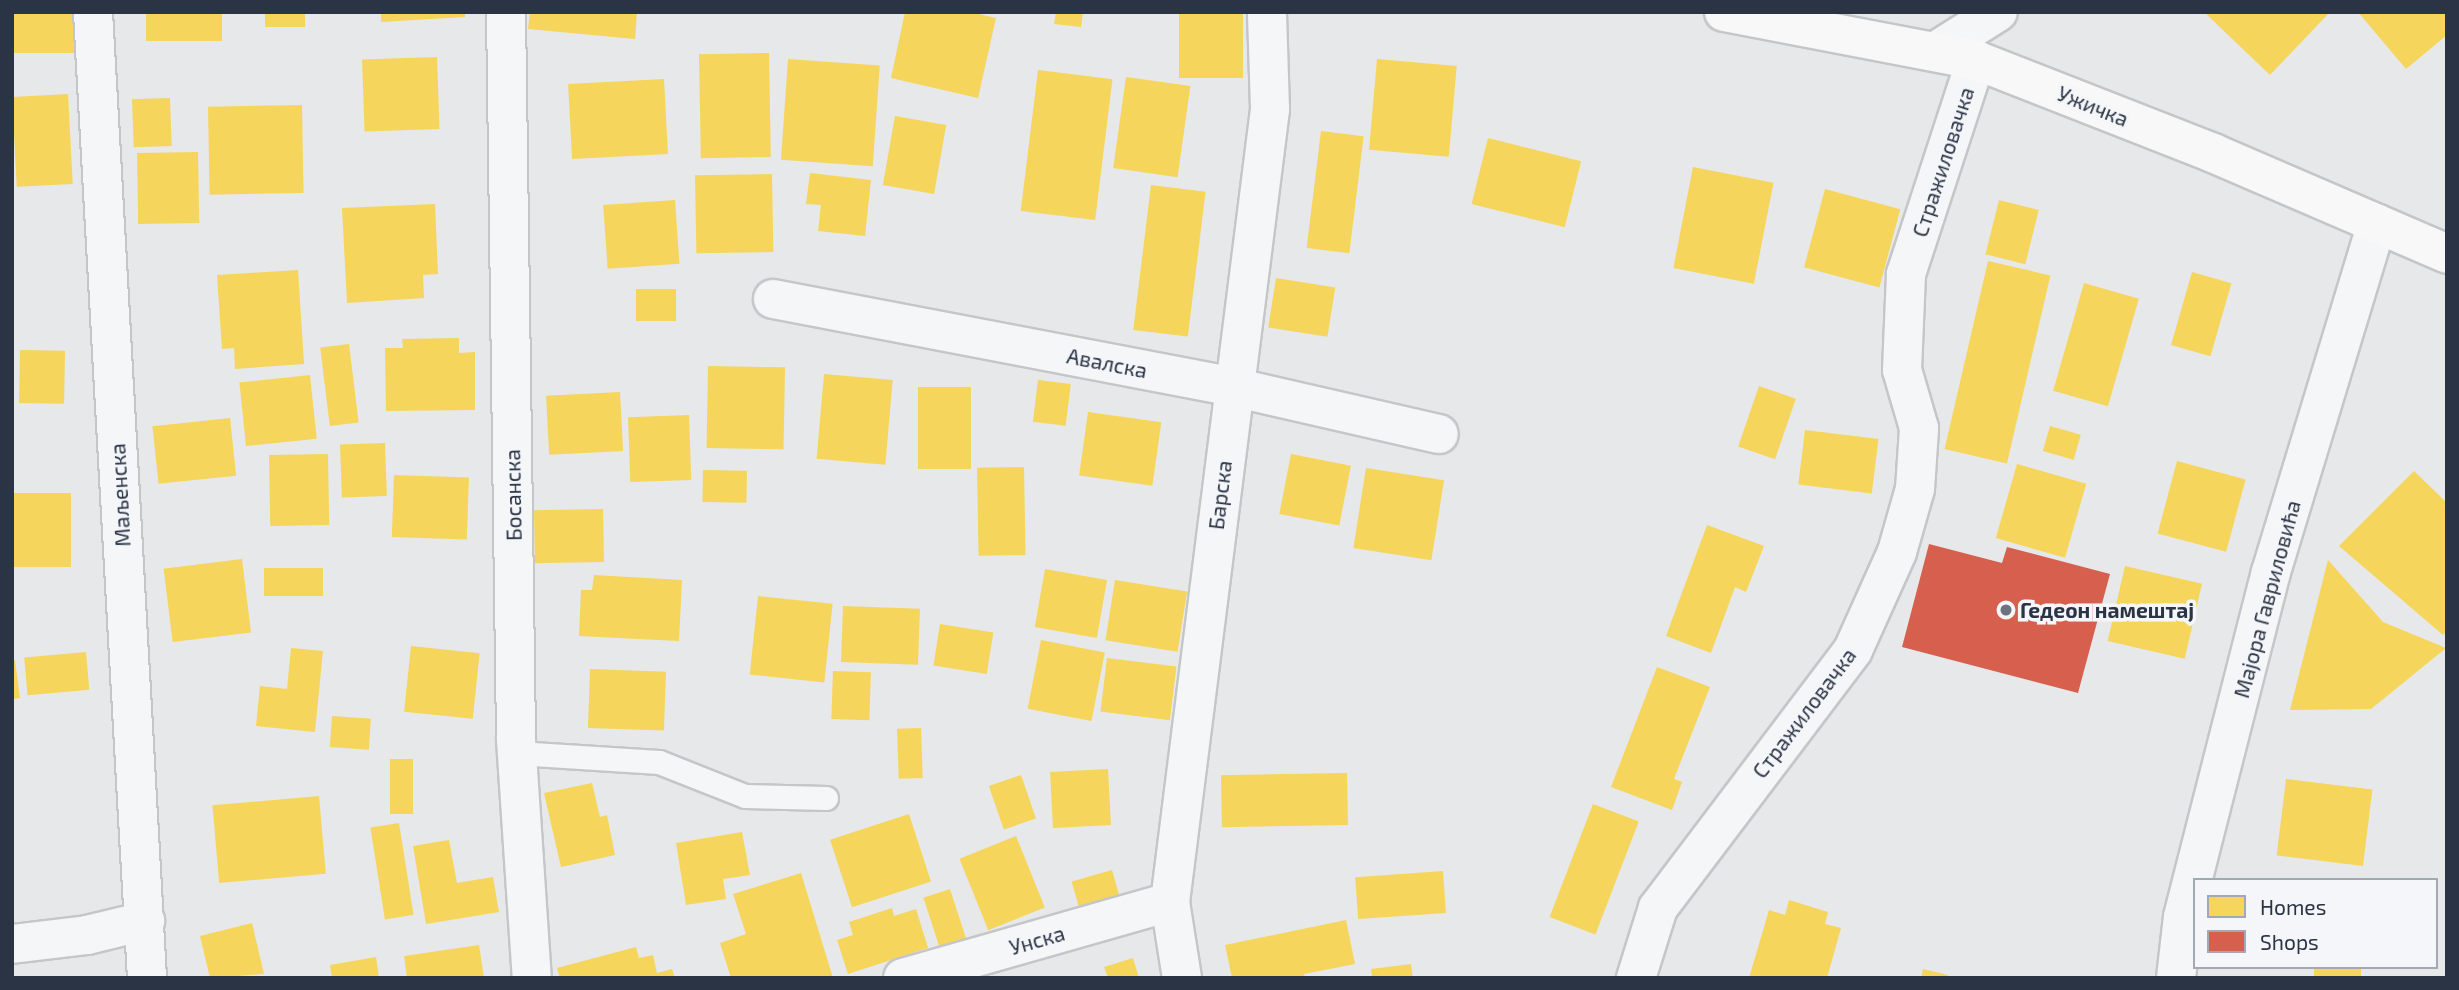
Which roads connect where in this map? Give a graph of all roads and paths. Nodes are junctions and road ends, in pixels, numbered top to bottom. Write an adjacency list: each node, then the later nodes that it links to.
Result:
1 (93, 12): 16 (street, Маљенска)
2 (506, 12): 13 (street, Босанска)
3 (1267, 12): 11 (street, Барска)
4 (1724, 12): 6 (main road, Ужичка)
5 (1998, 12): 6 (street)
6 (1937, 51): 7 (main road, Ужичка)
7 (1976, 60): 8 (main road, Ужичка); 22 (street, Стражиловачка)
8 (2377, 224): 9 (main road, Ужичка); 23 (street, Мајора Гавриловића)
9 (2447, 254)
10 (773, 299): 11 (street, Авалска)
11 (1233, 387): 12 (street, Авалска); 15 (street, Барска)
12 (1439, 435)
13 (517, 753): 14 (lane); 19 (street, Босанска)
14 (826, 798)
15 (1170, 902): 20 (street, Унска); 21 (street, Барска)
16 (145, 921): 17 (street); 18 (street, Маљенска)
17 (12, 944)
18 (147, 978)
19 (533, 978)
20 (903, 978)
21 (1182, 978)
22 (1636, 978)
23 (2176, 978)

